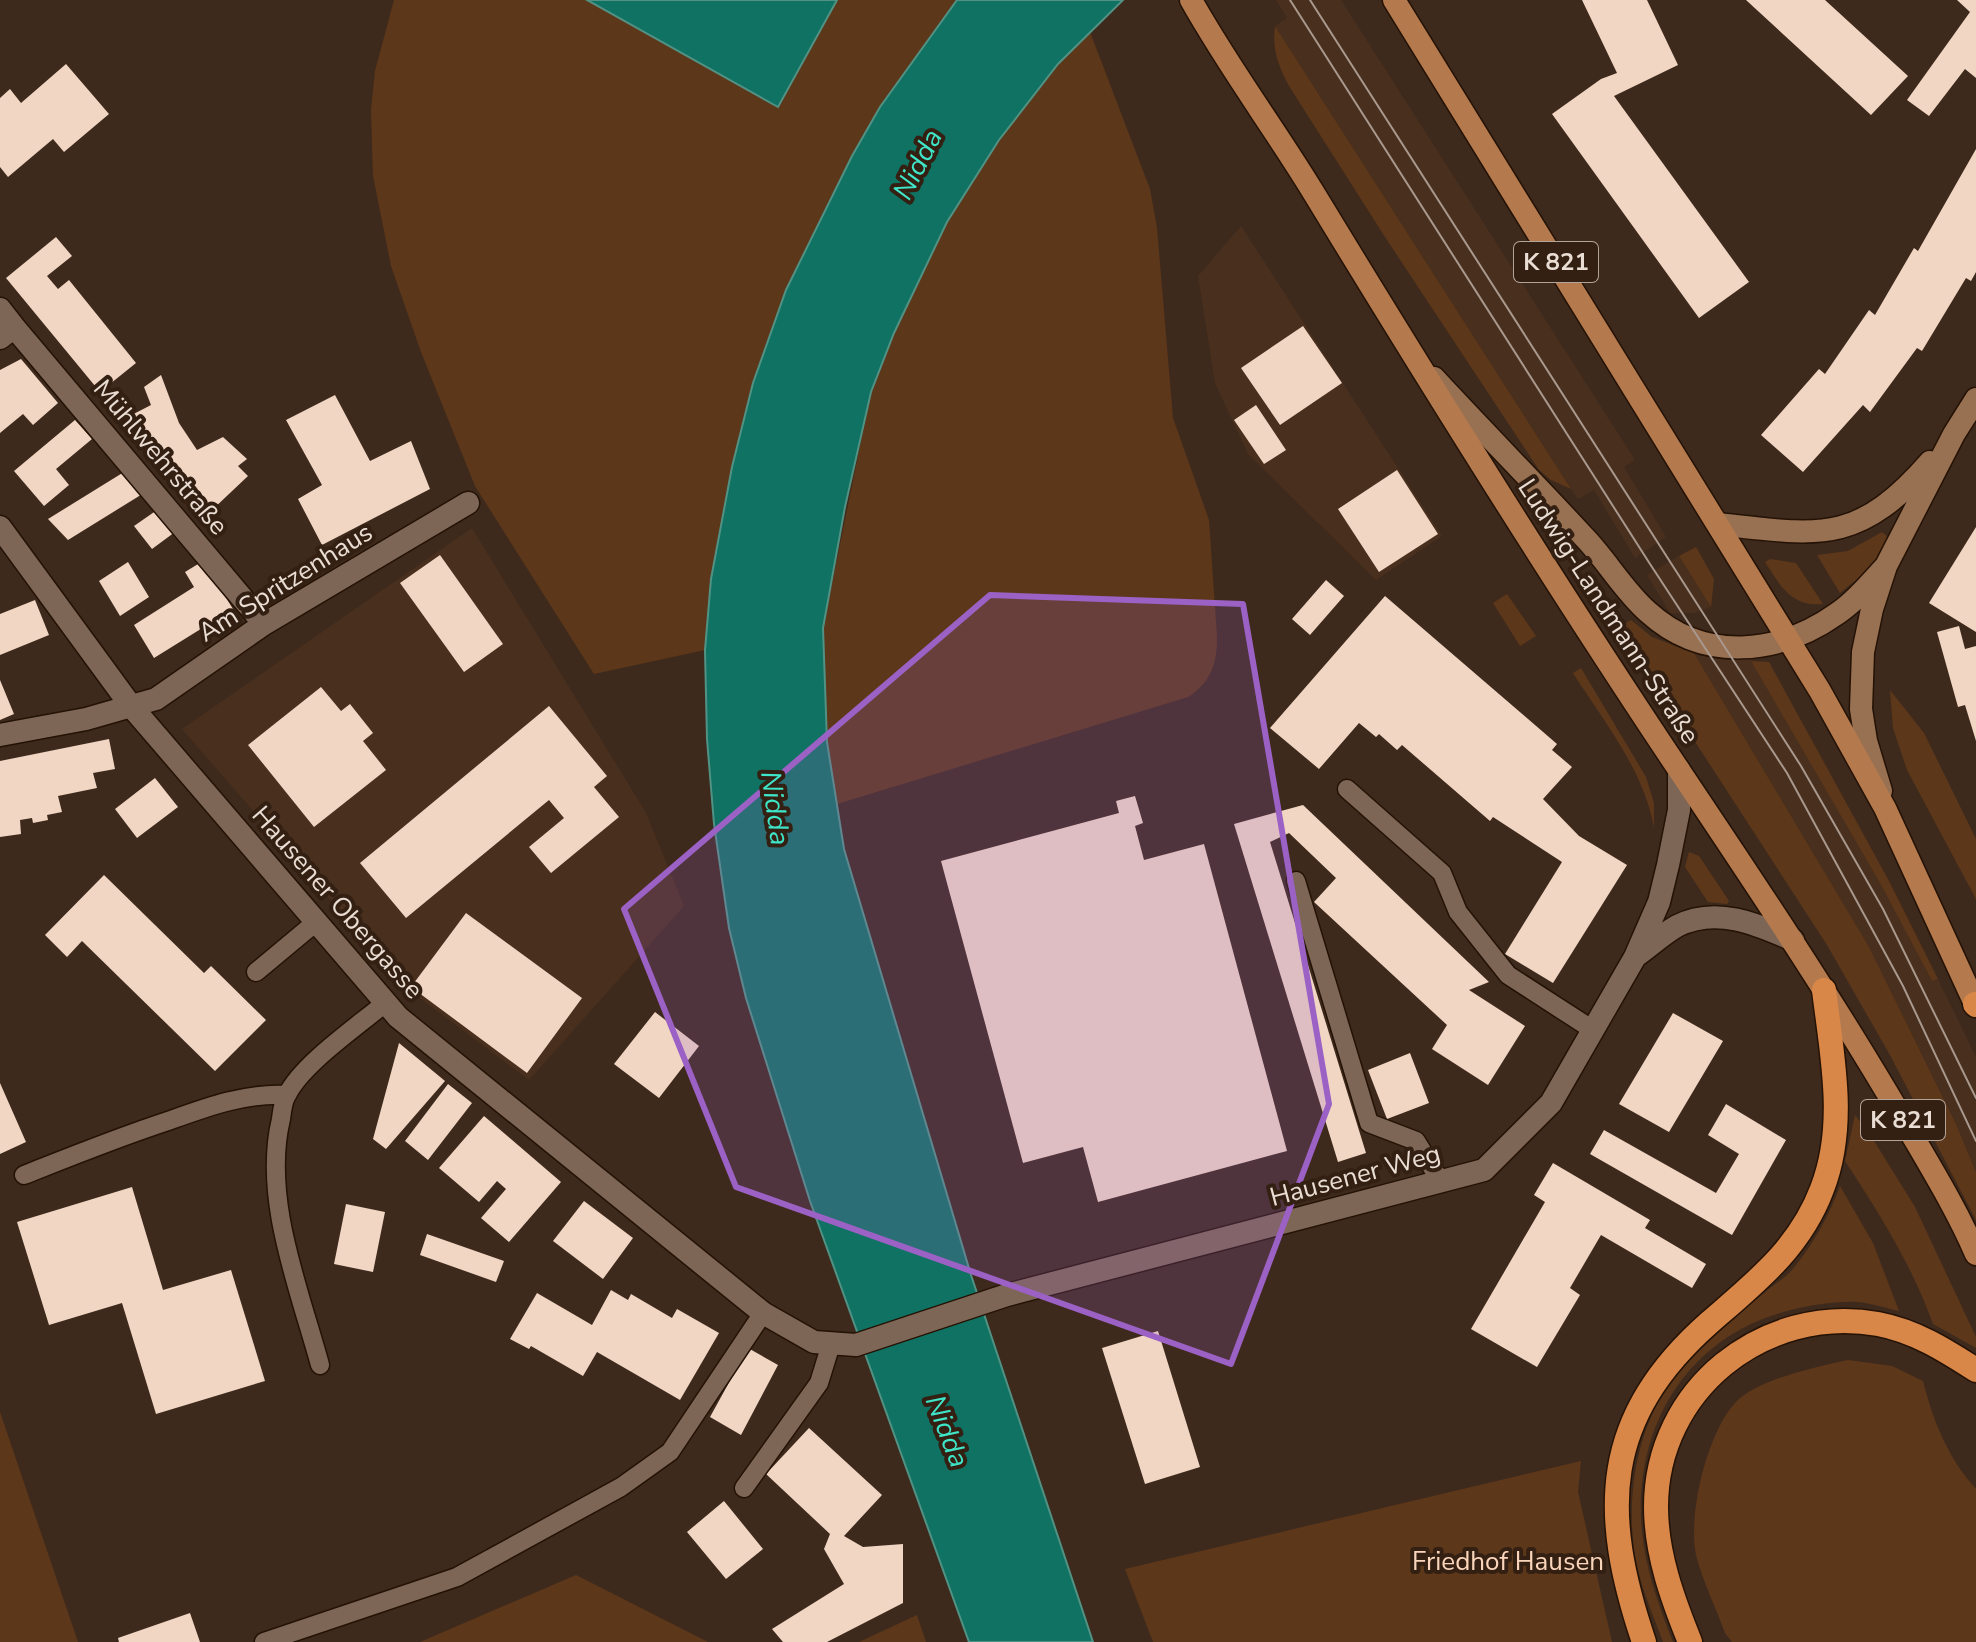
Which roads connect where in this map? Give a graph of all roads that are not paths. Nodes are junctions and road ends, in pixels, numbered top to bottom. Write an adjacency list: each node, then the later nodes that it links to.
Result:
1 (1191, 0): 4 (main road, Ludwig-Landmann-Straße / K 821)
2 (1394, 0): 8 (main road, K 821)
3 (5, 325): 11 (street, Mühlwehrstraße)
4 (1414, 357): 12 (main road); 15 (main road, Ludwig-Landmann-Straße / K 821)
5 (1976, 399): 6 (main road)
6 (1954, 434): 8 (main road); 10 (main road)
7 (468, 503): 11 (street, Am Spritzenhaus)
8 (1718, 524): 12 (main road, K 821)
9 (0, 527): 13 (street, Hausener Obergasse)
10 (1886, 566): 12 (main road); 17 (main road)
11 (264, 624): 13 (street, Am Spritzenhaus)
12 (1790, 639): 17 (main road, K 821)
13 (131, 706): 14 (street, Am Spritzenhaus); 19 (street, Hausener Obergasse)
14 (0, 735)
15 (1679, 770): 20 (main road, Ludwig-Landmann-Straße / K 821); 21 (street, Hausener Weg)
16 (1347, 789): 26 (lane)
17 (1885, 808): 25 (main road, K 821)
18 (1296, 881): 29 (lane)
19 (316, 922): 22 (lane); 24 (street, Hausener Obergasse)
20 (1793, 940): 21 (street, Hausener Weg); 23 (main road, Ludwig-Landmann-Straße / K 821)
21 (1635, 957): 26 (street, Hausener Weg)
22 (256, 972)
23 (1824, 990): 30 (main road, Ludwig-Landmann-Straße / K 821); 38 (highway)
24 (385, 1003): 27 (lane); 31 (street, Hausener Obergasse)
25 (1976, 1005)
26 (1593, 1030): 29 (street, Hausener Weg)
27 (286, 1095): 28 (lane); 34 (lane)
28 (24, 1175)
29 (1441, 1182): 33 (street, Hausener Weg)
30 (1976, 1254)
31 (763, 1313): 32 (street, Hausener Obergasse); 37 (lane)
32 (831, 1344): 33 (street, Hausener Obergasse); 36 (lane)
33 (856, 1345)
34 (320, 1365)
35 (1976, 1370): 39 (highway)
36 (744, 1488)
37 (264, 1642)
38 (1644, 1642)
39 (1690, 1642)

